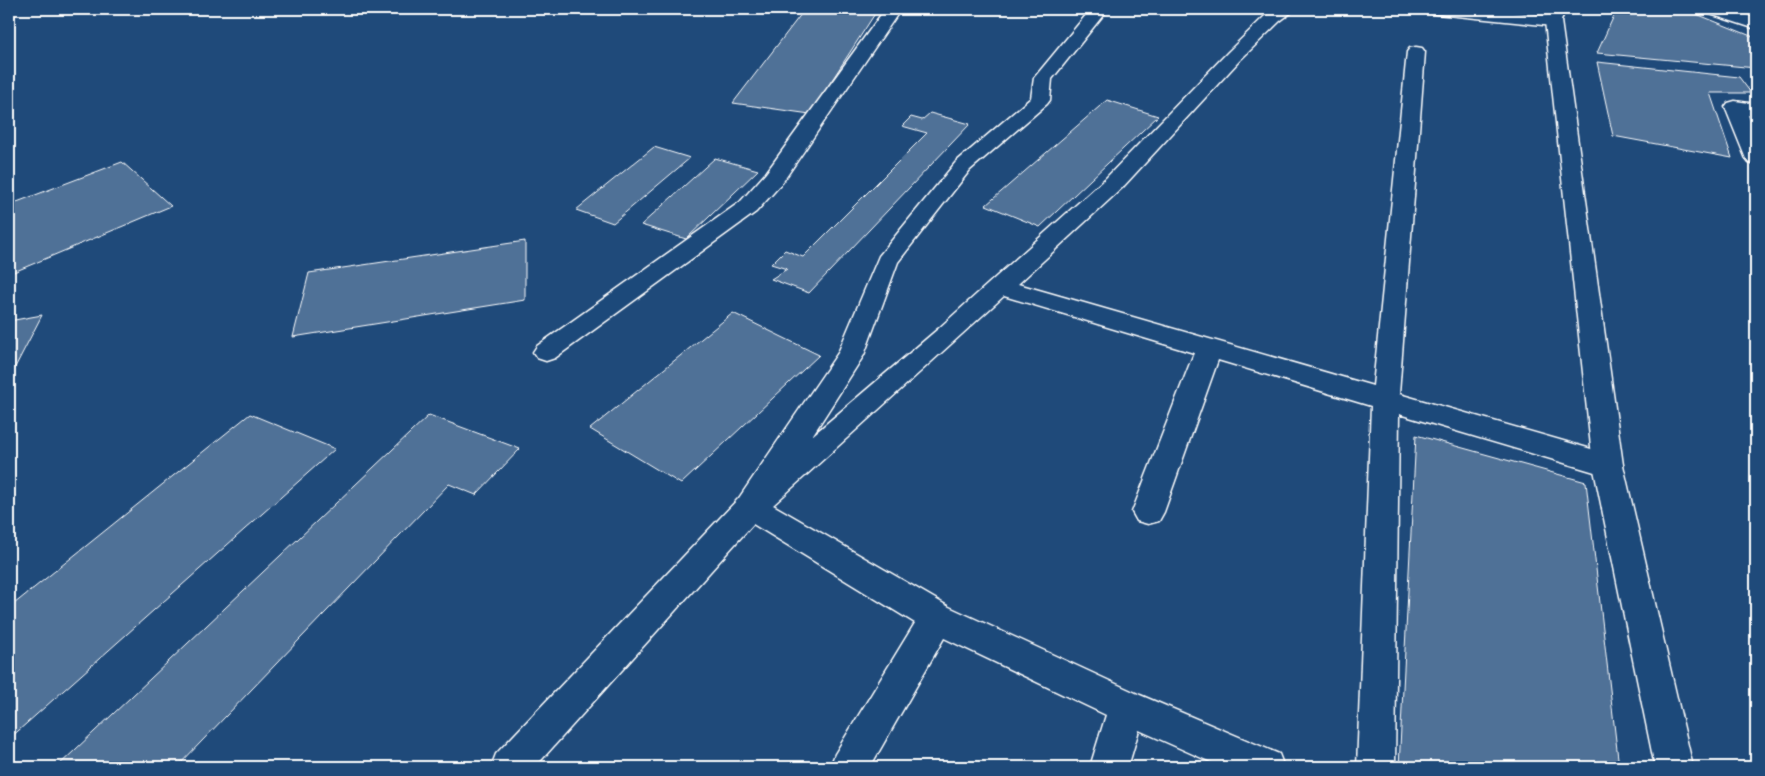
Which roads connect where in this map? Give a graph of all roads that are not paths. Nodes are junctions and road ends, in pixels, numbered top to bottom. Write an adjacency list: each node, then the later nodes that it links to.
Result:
1 (893, 9): 13 (street)
2 (1100, 9): 16 (street)
3 (1288, 9): 11 (street)
4 (1437, 9): 6 (street)
5 (1720, 10): 7 (street)
6 (1555, 15): 15 (street)
7 (1756, 24)
8 (1416, 52): 14 (street)
9 (1756, 110): 10 (street)
10 (1756, 159)
11 (1000, 287): 12 (street); 16 (street)
12 (1209, 348): 14 (street); 17 (street)
13 (546, 352)
14 (1385, 400): 15 (street); 24 (street)
15 (1608, 466): 25 (street)
16 (750, 507): 18 (street); 20 (street)
17 (1148, 512)
18 (937, 618): 19 (street); 21 (street)
19 (1127, 707): 22 (street); 23 (street)
20 (510, 767)
21 (849, 767)
22 (1109, 767)
23 (1266, 767)
24 (1376, 767)
25 (1674, 767)

